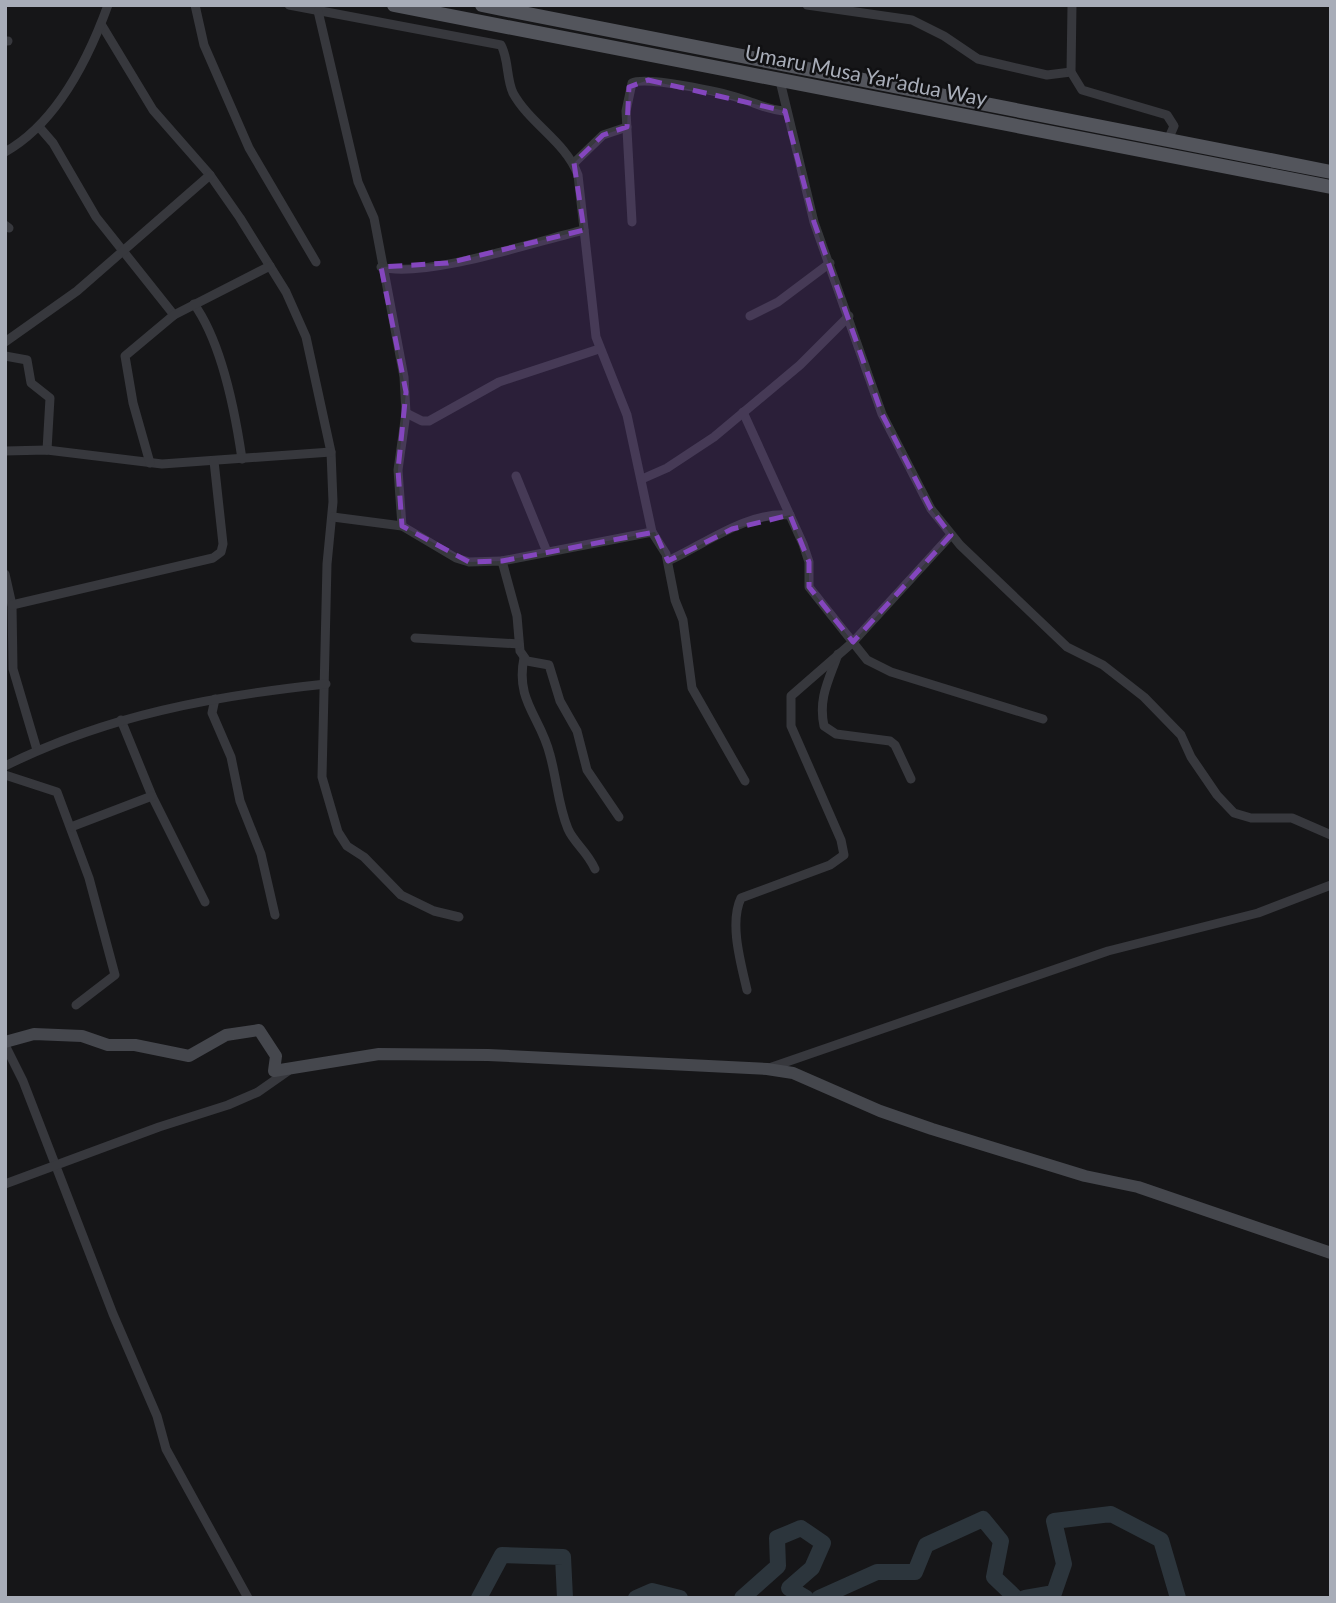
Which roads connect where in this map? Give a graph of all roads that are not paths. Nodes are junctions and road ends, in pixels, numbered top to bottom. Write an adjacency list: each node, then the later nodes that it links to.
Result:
1 (108, 5): 9 (street)
2 (195, 5): 24 (street)
3 (289, 5): 8 (street)
4 (394, 5): 11 (main road, Umaru Musa Yar'adua Way)
5 (482, 5): 15 (main road, Umaru Musa Yar'adua Way)
6 (807, 5): 10 (street)
7 (1072, 5): 10 (street)
8 (318, 10): 17 (street); 27 (street)
9 (101, 24): 14 (street); 19 (street)
10 (1071, 72): 15 (street)
11 (780, 81): 12 (street); 20 (main road, Umaru Musa Yar'adua Way)
12 (785, 111): 13 (street); 25 (street)
13 (627, 127): 17 (street); 21 (street)
14 (40, 128): 16 (street); 23 (street)
15 (1168, 140): 18 (main road, Umaru Musa Yar'adua Way)
16 (5, 152)
17 (573, 163): 22 (street)
18 (1331, 172)
19 (210, 175): 23 (street); 26 (street)
20 (1331, 187)
21 (632, 222)
22 (584, 230): 27 (street); 33 (street)
23 (121, 252): 29 (street); 32 (street)
24 (316, 262)
25 (830, 263): 30 (street); 31 (street)
26 (270, 266): 28 (street); 39 (street)
27 (381, 267): 36 (street)
28 (194, 304): 29 (street); 40 (street)
29 (174, 315): 42 (street)
30 (750, 316)
31 (849, 316): 35 (street); 49 (street)
32 (5, 342)
33 (599, 349): 36 (street); 44 (street)
34 (5, 356): 38 (street)
35 (743, 412): 44 (street); 45 (street)
36 (406, 413): 47 (street)
37 (5, 450): 38 (street)
38 (47, 450): 42 (street)
39 (331, 452): 40 (street); 46 (street)
40 (242, 459): 41 (street)
41 (214, 461): 42 (street); 54 (street)
42 (150, 463)
43 (516, 476): 50 (street)
44 (642, 479): 48 (street)
45 (790, 515): 52 (street); 56 (street)
46 (332, 517): 47 (street); 60 (street)
47 (402, 526): 51 (street)
48 (652, 532): 50 (street); 52 (street)
49 (951, 535): 56 (street); 72 (street)
50 (547, 552): 51 (street)
51 (502, 561): 57 (street)
52 (668, 561): 68 (street)
53 (5, 574): 54 (street)
54 (12, 605): 64 (street)
55 (415, 638): 57 (street)
56 (853, 642): 58 (street); 62 (street)
57 (519, 644): 59 (street)
58 (839, 653): 67 (street); 78 (street)
59 (524, 658): 70 (street); 73 (street)
60 (326, 684): 61 (street); 77 (street)
61 (215, 699): 63 (street); 76 (street)
62 (1043, 719)
63 (121, 720): 64 (street); 69 (street)
64 (37, 750): 65 (street)
65 (5, 766)
66 (5, 775): 71 (street)
67 (911, 779)
68 (745, 781)
69 (152, 796): 71 (street); 75 (street)
70 (619, 817)
71 (71, 827): 79 (street)
72 (1331, 835)
73 (595, 869)
74 (1331, 885): 81 (street)
75 (205, 902)
76 (275, 915)
77 (459, 917)
78 (747, 990)
79 (76, 1005)
80 (5, 1044): 82 (street); 83 (street)
81 (767, 1069): 82 (street); 85 (street)
82 (288, 1071): 83 (street)
83 (55, 1165): 84 (street); 86 (street)
84 (5, 1184)
85 (1331, 1253)
86 (248, 1598)

